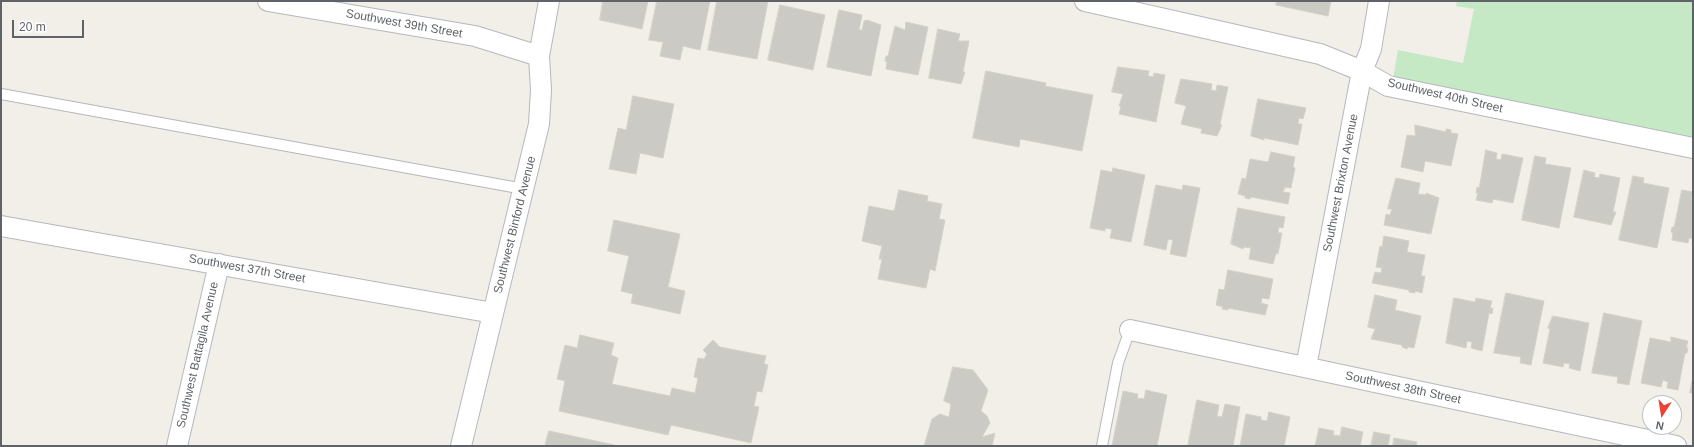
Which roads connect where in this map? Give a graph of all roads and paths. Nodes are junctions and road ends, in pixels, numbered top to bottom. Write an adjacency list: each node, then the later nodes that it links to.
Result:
1 (268, 1): 6 (street, Southwest 39th Street)
2 (549, 1): 6 (street, Southwest Binford Avenue)
3 (1085, 1): 5 (street, Southwest 40th Street)
4 (1379, 1): 7 (street, Southwest Brixton Avenue)
5 (1116, 4): 7 (street, Southwest 40th Street)
6 (539, 56): 10 (street, Southwest Binford Avenue)
7 (1362, 71): 9 (street, Southwest 40th Street); 15 (street, Southwest Brixton Avenue)
8 (1, 94): 10 (lane)
9 (1693, 148)
10 (524, 189): 13 (street, Southwest Binford Avenue)
11 (1, 226): 12 (street, Southwest 37th Street)
12 (219, 264): 13 (street, Southwest 37th Street); 17 (street, Southwest Battagila Avenue)
13 (493, 313): 18 (street, Southwest Binford Avenue)
14 (1130, 330): 15 (street, Southwest 38th Street); 19 (lane)
15 (1306, 367): 16 (street, Southwest 38th Street)
16 (1631, 442): 20 (street, Southwest 38th Street)
17 (177, 446)
18 (461, 446)
19 (1102, 446)
20 (1676, 446)

